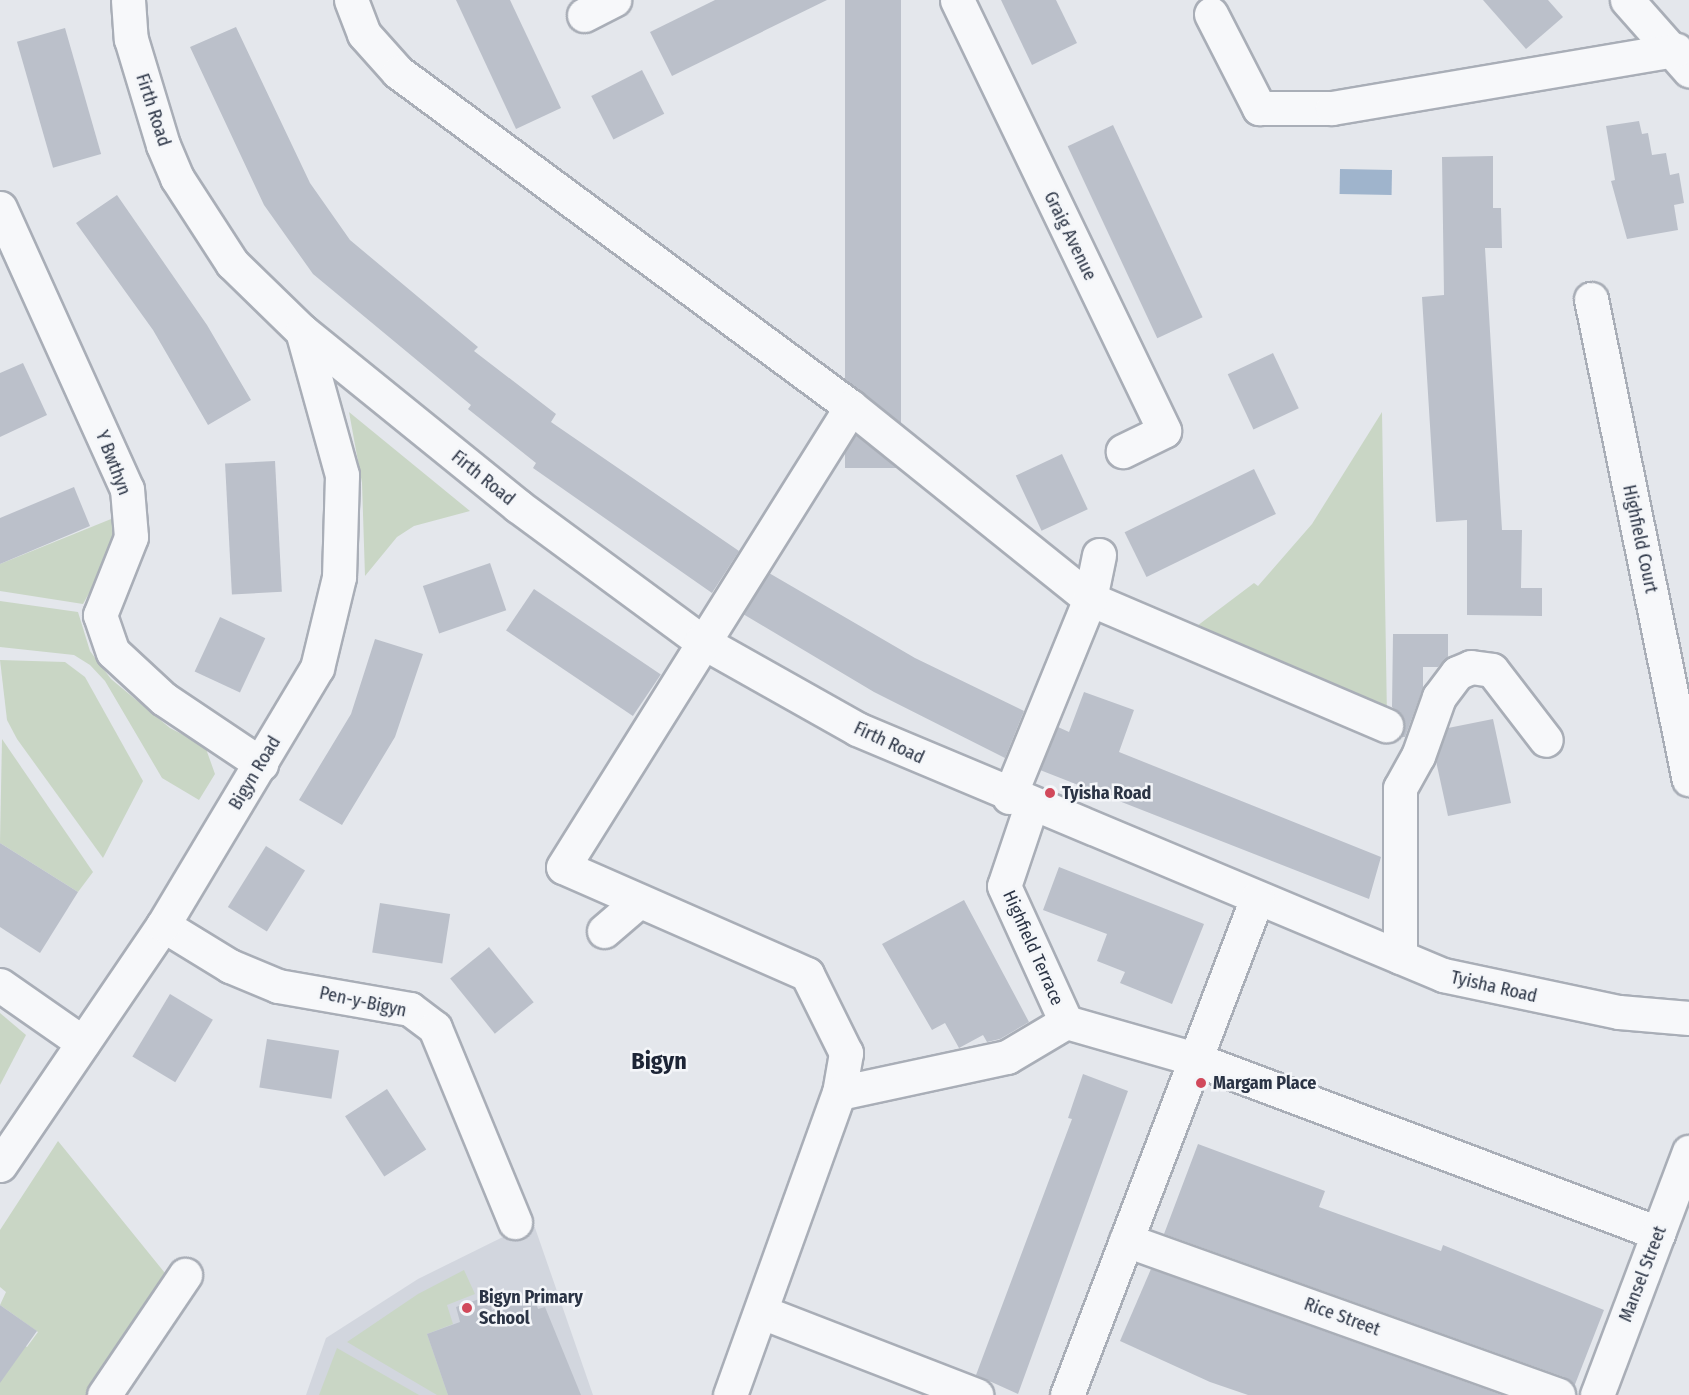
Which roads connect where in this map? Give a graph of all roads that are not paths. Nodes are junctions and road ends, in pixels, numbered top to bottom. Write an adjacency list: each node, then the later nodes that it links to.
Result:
1 (128, 0): 11 (street, Firth Road)
2 (351, 0): 12 (street)
3 (614, 0): 7 (street)
4 (957, 0): 13 (street, Graig Avenue)
5 (1627, 0): 8 (street)
6 (1211, 14): 8 (street)
7 (584, 15)
8 (1682, 60)
9 (0, 208): 19 (street, Y Bwthyn)
10 (1591, 299): 20 (street, Highfield Court)
11 (302, 331): 16 (street, Firth Road); 19 (street, Bigyn Road)
12 (851, 407): 15 (street); 16 (street)
13 (1123, 451)
14 (1099, 555): 15 (street, Highfield Terrace)
15 (1090, 599): 17 (street); 21 (street, Highfield Terrace)
16 (701, 641): 21 (street, Firth Road); 23 (street)
17 (1386, 725)
18 (1546, 740): 26 (street)
19 (261, 764): 24 (street, Bigyn Road)
20 (1689, 779)
21 (1020, 801): 22 (street, Tyisha Road); 29 (street, Highfield Terrace)
22 (1257, 898): 26 (street, Tyisha Road); 31 (street)
23 (639, 901): 25 (street); 32 (street)
24 (163, 925): 30 (street, Bigyn Road); 35 (street, Pen-y-Bigyn)
25 (604, 931)
26 (1400, 957): 28 (street, Tyisha Road)
27 (0, 985): 30 (street)
28 (1689, 1018)
29 (1066, 1022): 31 (street); 32 (street)
30 (83, 1043): 34 (street, Bigyn Road)
31 (1195, 1059): 36 (street); 37 (street)
32 (839, 1093): 39 (street)
33 (1689, 1152): 36 (street, Mansel Street)
34 (0, 1165)
35 (515, 1222)
36 (1658, 1233): 45 (street, Mansel Street)
37 (1126, 1240): 43 (street); 44 (street, Rice Street)
38 (185, 1275): 40 (street)
39 (762, 1312): 41 (street); 42 (street)
40 (104, 1395)
41 (730, 1395)
42 (976, 1395)
43 (1067, 1395)
44 (1557, 1395)
45 (1597, 1395)

